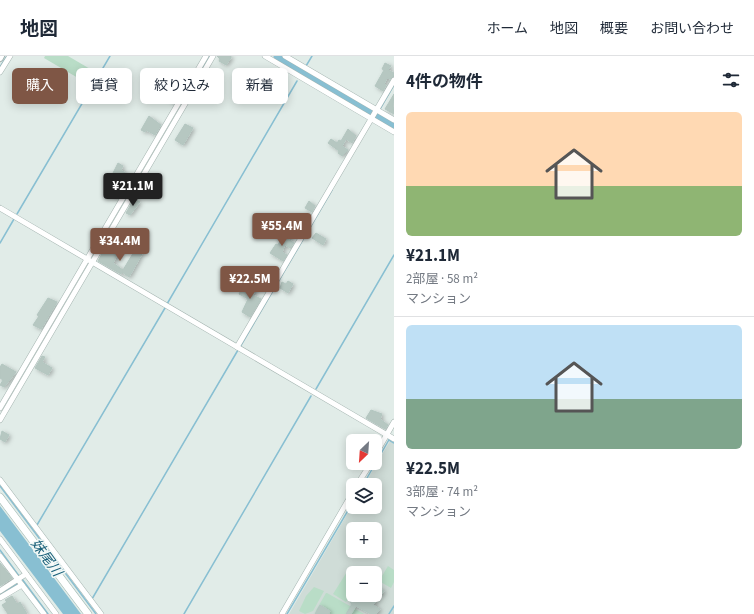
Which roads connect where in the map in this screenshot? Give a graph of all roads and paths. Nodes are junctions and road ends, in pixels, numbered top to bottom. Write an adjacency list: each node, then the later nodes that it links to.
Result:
1 (10, 56): 7 (street)
2 (206, 56): 13 (street)
3 (213, 56): 13 (street)
4 (265, 56): 6 (street)
5 (285, 56): 6 (street)
6 (302, 70): 9 (street); 9 (street)
7 (0, 72)
8 (394, 80): 9 (street)
9 (376, 113): 10 (street); 11 (street); 14 (street)
10 (394, 120)
11 (394, 132)
12 (0, 208): 13 (street)
13 (90, 262): 14 (street); 15 (street); 16 (street)
14 (237, 347): 18 (street)
15 (0, 408)
16 (0, 420)
17 (394, 422): 18 (street)
18 (390, 437): 19 (street)
19 (382, 447)
20 (0, 480): 31 (street)
21 (0, 497): 30 (main road)
22 (346, 504): 32 (street)
23 (0, 539): 25 (street)
24 (0, 556): 25 (street)
25 (21, 580): 26 (street); 27 (street); 28 (street); 29 (street)
26 (0, 592)
27 (0, 598)
28 (44, 614)
29 (56, 614)
30 (88, 614)
31 (101, 614)
32 (282, 614)

